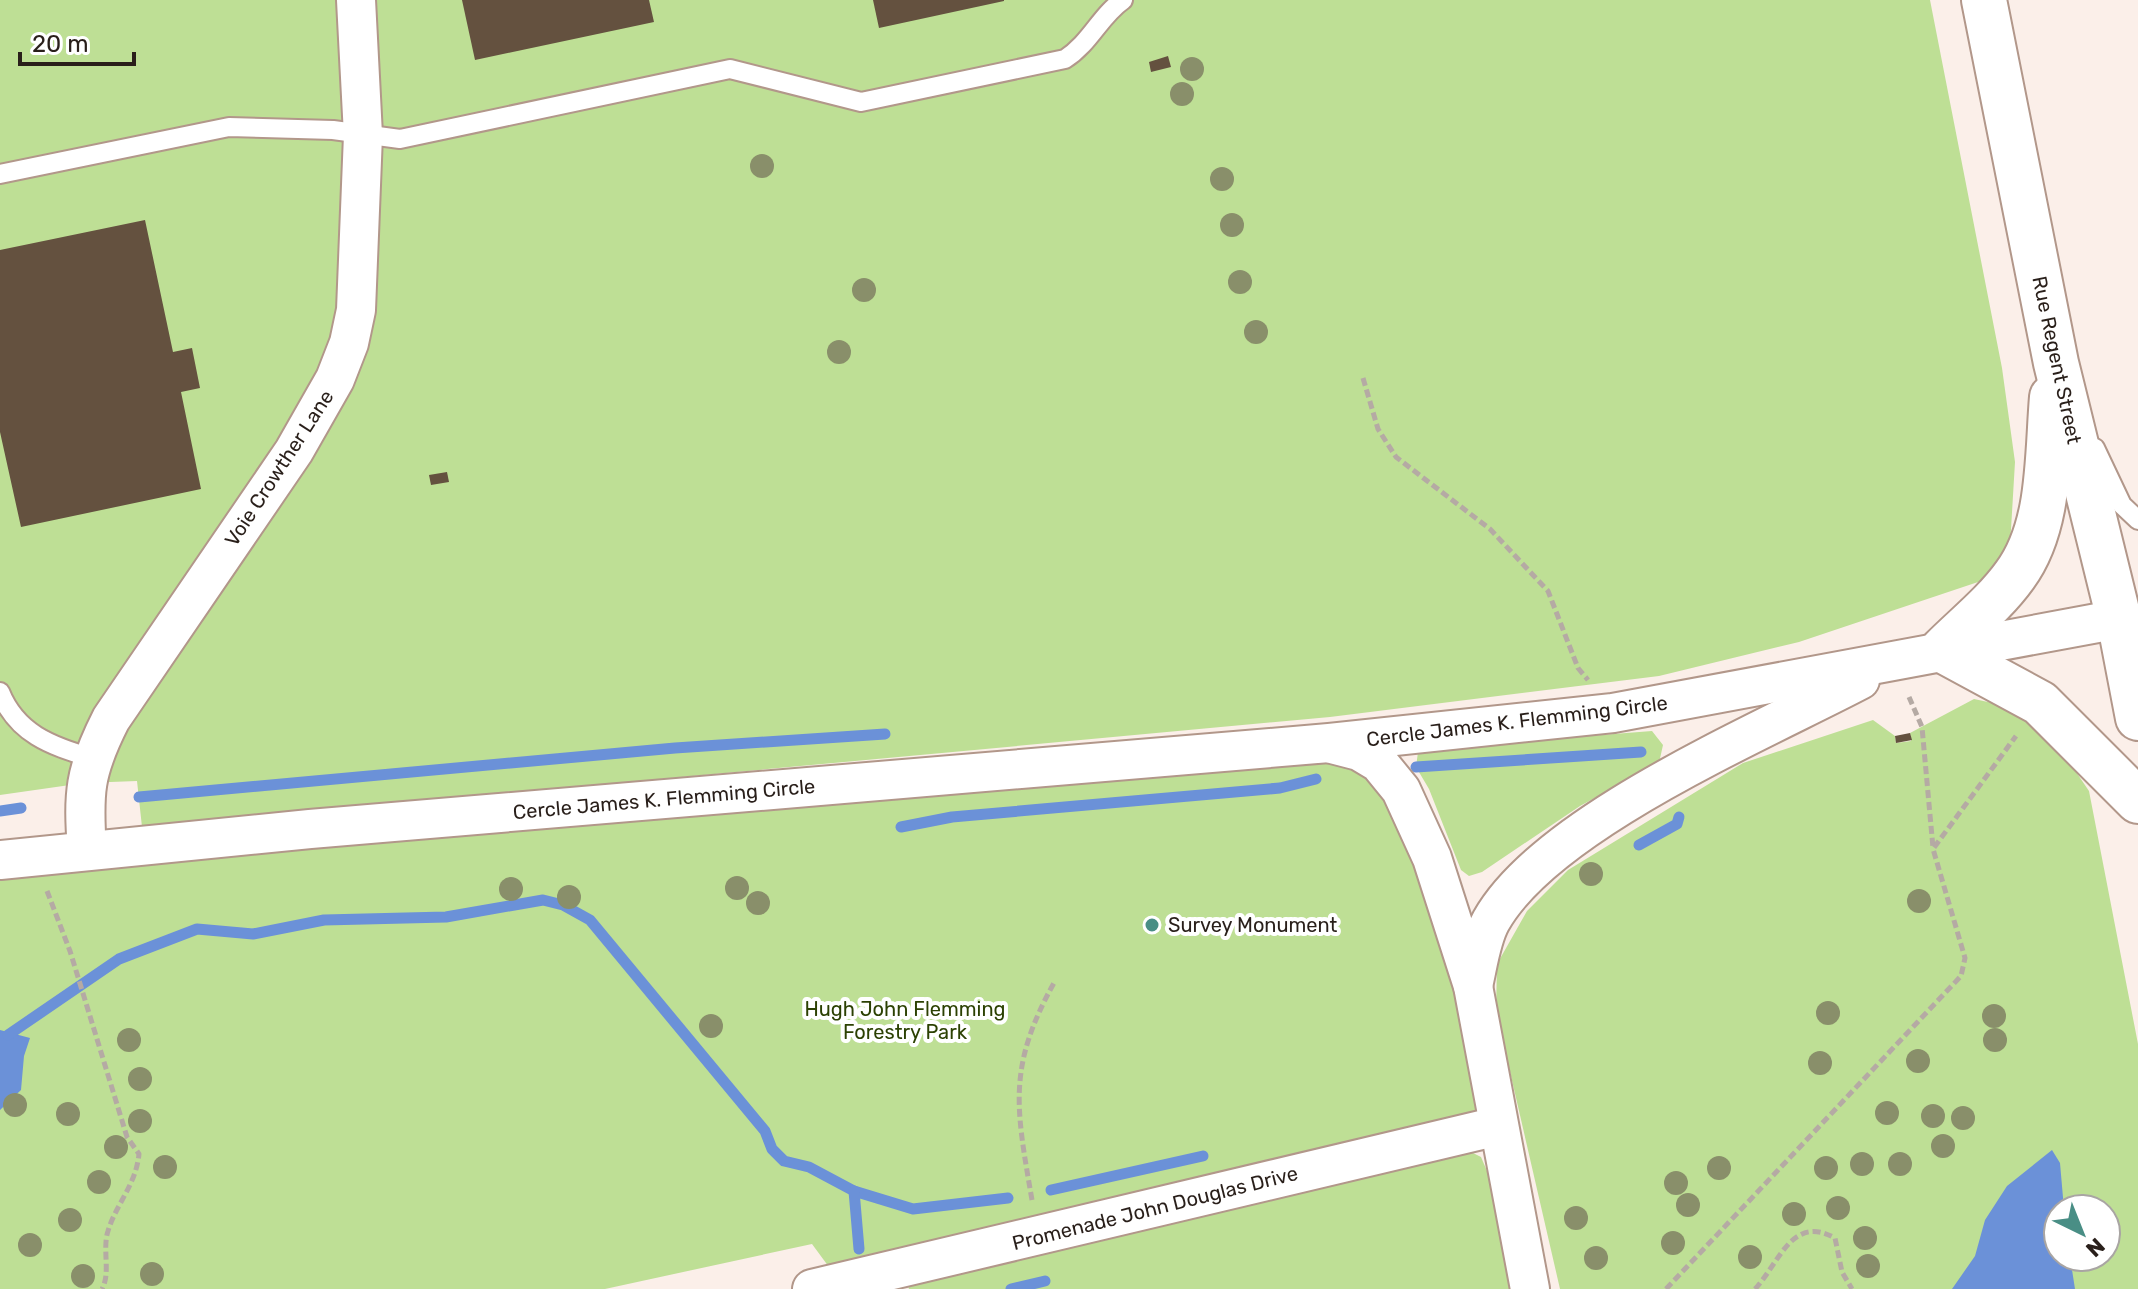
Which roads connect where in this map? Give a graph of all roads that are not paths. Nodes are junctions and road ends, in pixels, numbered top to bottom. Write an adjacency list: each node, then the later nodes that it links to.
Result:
1 (356, 0): 4 (street, Voie Crowther Lane)
2 (1123, 0): 4 (lane)
3 (1984, 0): 6 (main road, Rue Regent Street)
4 (363, 135): 5 (lane); 14 (street, Voie Crowther Lane)
5 (0, 174)
6 (2056, 363): 7 (lane); 8 (main road, Rue Regent Street); 9 (main road)
7 (2138, 520)
8 (2128, 617): 9 (street, Cercle James K. Flemming Circle); 12 (main road, Rue Regent Street)
9 (1942, 650): 10 (street, Cercle James K. Flemming Circle); 15 (main road)
10 (1894, 663): 13 (street, Cercle James K. Flemming Circle); 18 (street, Cercle James K. Flemming Circle)
11 (0, 692): 14 (lane)
12 (2138, 718)
13 (1329, 743): 16 (street, Cercle James K. Flemming Circle); 18 (street, Cercle James K. Flemming Circle)
14 (91, 758): 16 (street, Voie Crowther Lane)
15 (2138, 801)
16 (87, 851): 17 (street, Cercle James K. Flemming Circle)
17 (0, 860)
18 (1473, 986): 19 (street, Cercle James K. Flemming Circle)
19 (1498, 1126): 20 (street, Promenade John Douglas Drive); 21 (street, Cercle James K. Flemming Circle)
20 (826, 1286)
21 (1530, 1289)

